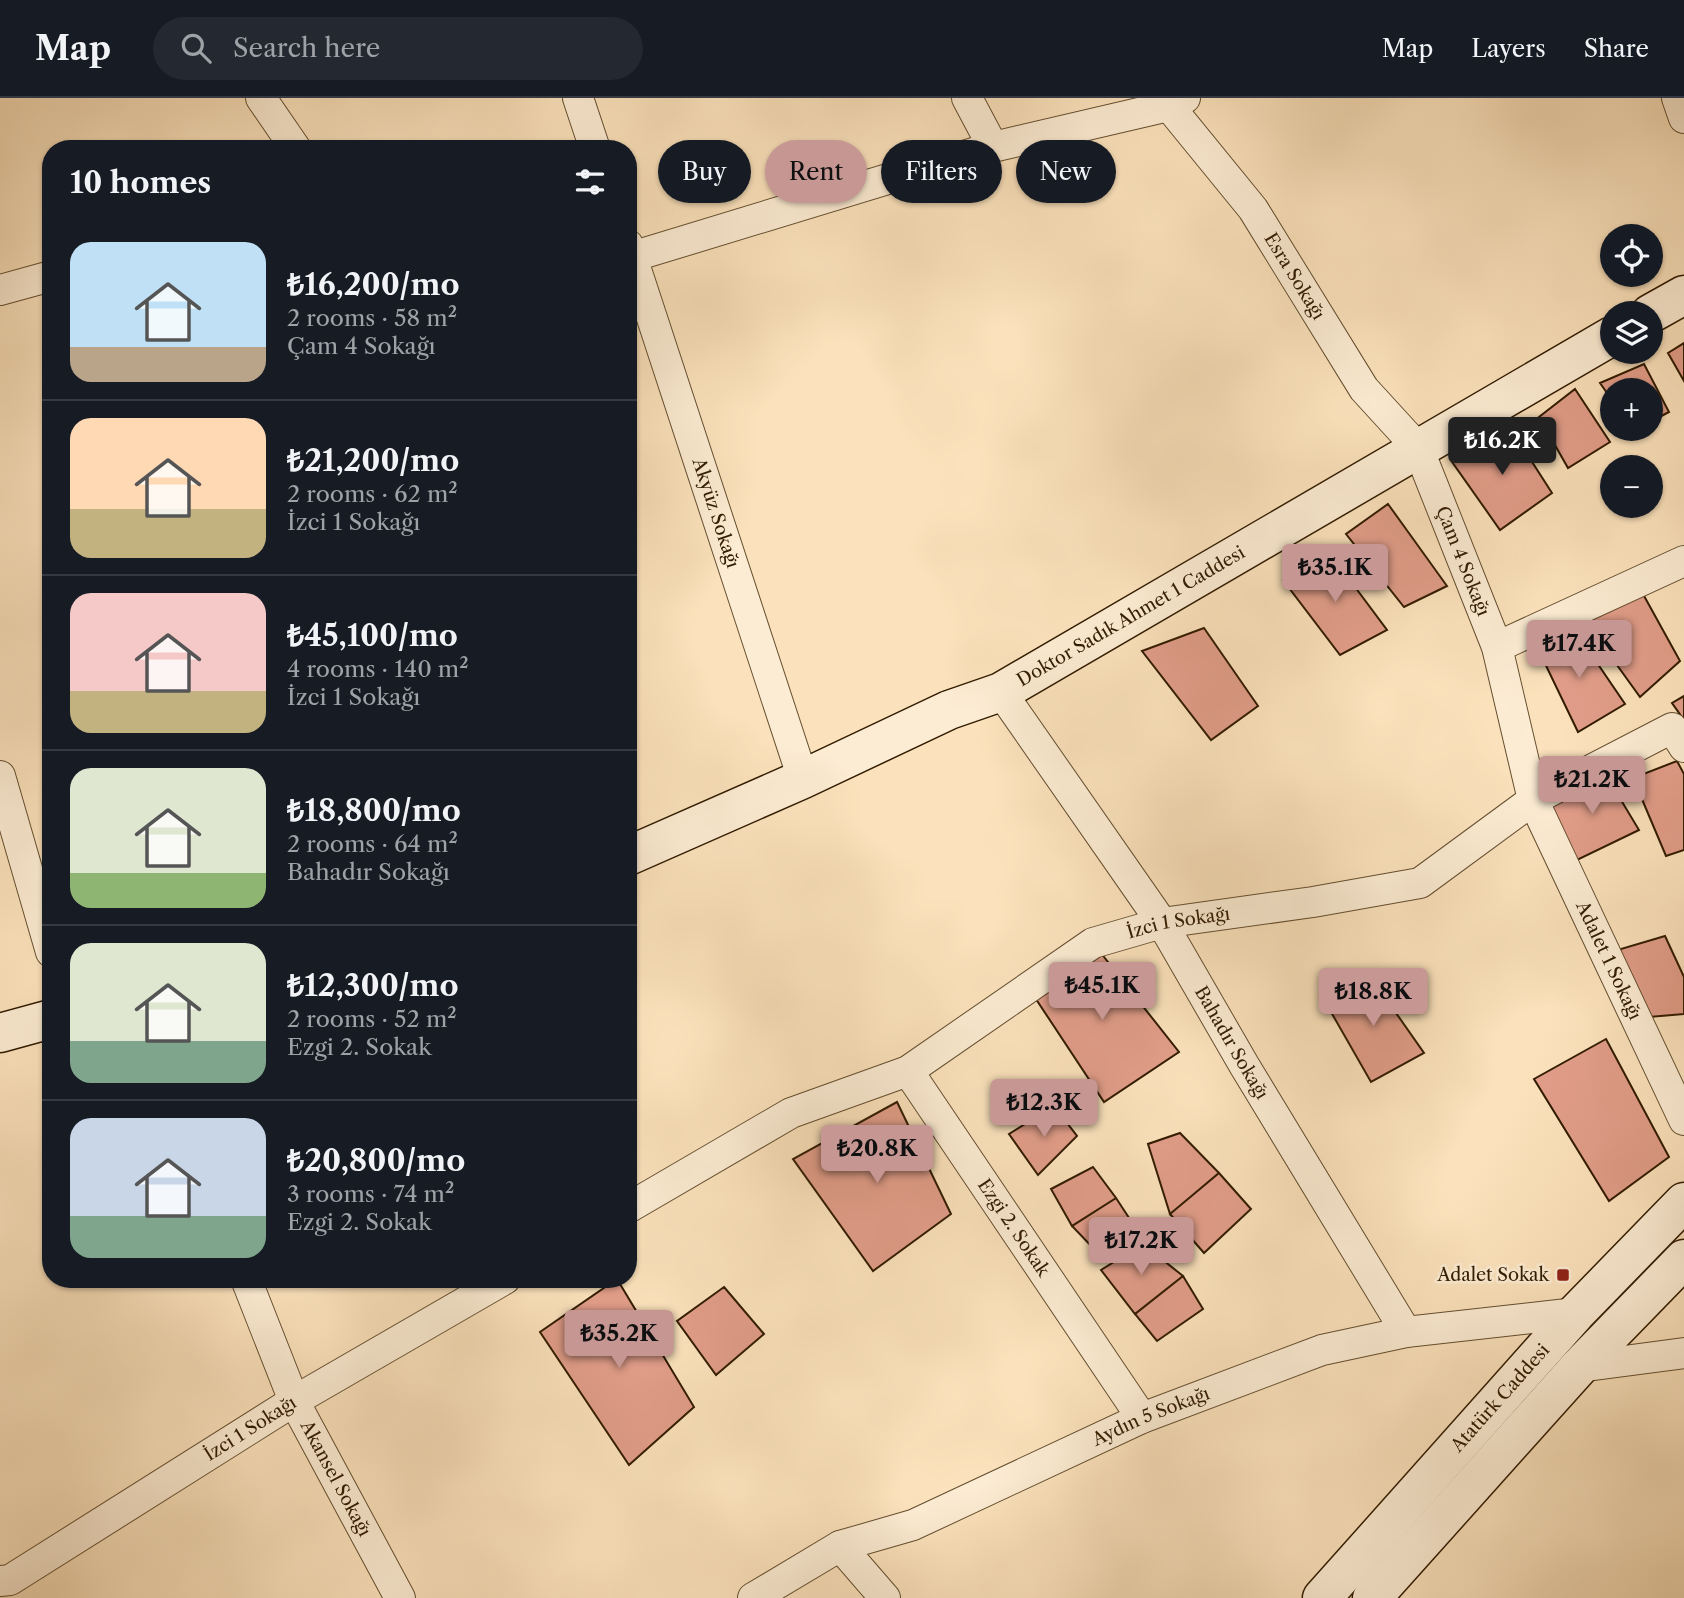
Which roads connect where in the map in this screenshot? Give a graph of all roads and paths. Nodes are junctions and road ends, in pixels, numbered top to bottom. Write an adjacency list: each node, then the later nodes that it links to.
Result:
1 (261, 98): 7 (street)
2 (578, 98): 8 (street)
3 (967, 98): 9 (street)
4 (1677, 98): 6 (street)
5 (1177, 102): 10 (street); 19 (street, Esra Sokağı)
6 (1684, 118)
7 (290, 140)
8 (592, 140)
9 (989, 140)
10 (1002, 145)
11 (881, 180): 12 (street)
12 (637, 251)
13 (637, 274): 25 (street, Akyüz Sokağı)
14 (42, 278): 15 (street)
15 (0, 290)
16 (1684, 295): 17 (street)
17 (1663, 307)
18 (1600, 343): 19 (street, Doktor Sadık Ahmet 1 Caddesi)
19 (1418, 448): 21 (street, Çam 4 Sokağı); 22 (street, Doktor Sadık Ahmet 1 Caddesi)
20 (1684, 561): 21 (street)
21 (1497, 647): 26 (street, Çam 4 Sokağı)
22 (1001, 692): 25 (street, Doktor Sadık Ahmet 1 Caddesi); 29 (street, Bahadır Sokağı)
23 (1678, 737): 26 (street, İzci 1 Sokağı)
24 (0, 776): 28 (street)
25 (803, 779): 27 (street, Doktor Sadık Ahmet 1 Caddesi)
26 (1533, 800): 29 (street, İzci 1 Sokağı); 33 (street, Adalet 1 Sokağı)
27 (637, 852)
28 (42, 921)
29 (1162, 923): 32 (street, İzci 1 Sokağı); 40 (street, Bahadır Sokağı)
30 (42, 1021): 31 (street)
31 (0, 1033)
32 (908, 1071): 35 (street, İzci 1 Sokağı); 44 (street, Ezgi 2. Sokak)
33 (1684, 1120)
34 (1684, 1202): 39 (street, Atatürk Caddesi)
35 (637, 1203)
36 (1684, 1259): 42 (street)
37 (250, 1288): 43 (street, Akansel Sokağı)
38 (489, 1288): 43 (street, İzci 1 Sokağı)
39 (1576, 1313): 40 (street, Aydın 5 Sokağı); 50 (street, Atatürk Caddesi)
40 (1406, 1332): 44 (street, Aydın 5 Sokağı)
41 (1684, 1353): 42 (street)
42 (1579, 1367): 51 (street)
43 (294, 1401): 46 (street, İzci 1 Sokağı); 47 (street, Akansel Sokağı)
44 (1142, 1418): 45 (street, Aydın 5 Sokağı)
45 (840, 1546): 48 (street, Aydın 5 Sokağı); 49 (street)
46 (0, 1581)
47 (400, 1598)
48 (753, 1598)
49 (885, 1598)
50 (1322, 1598)
51 (1372, 1598)

